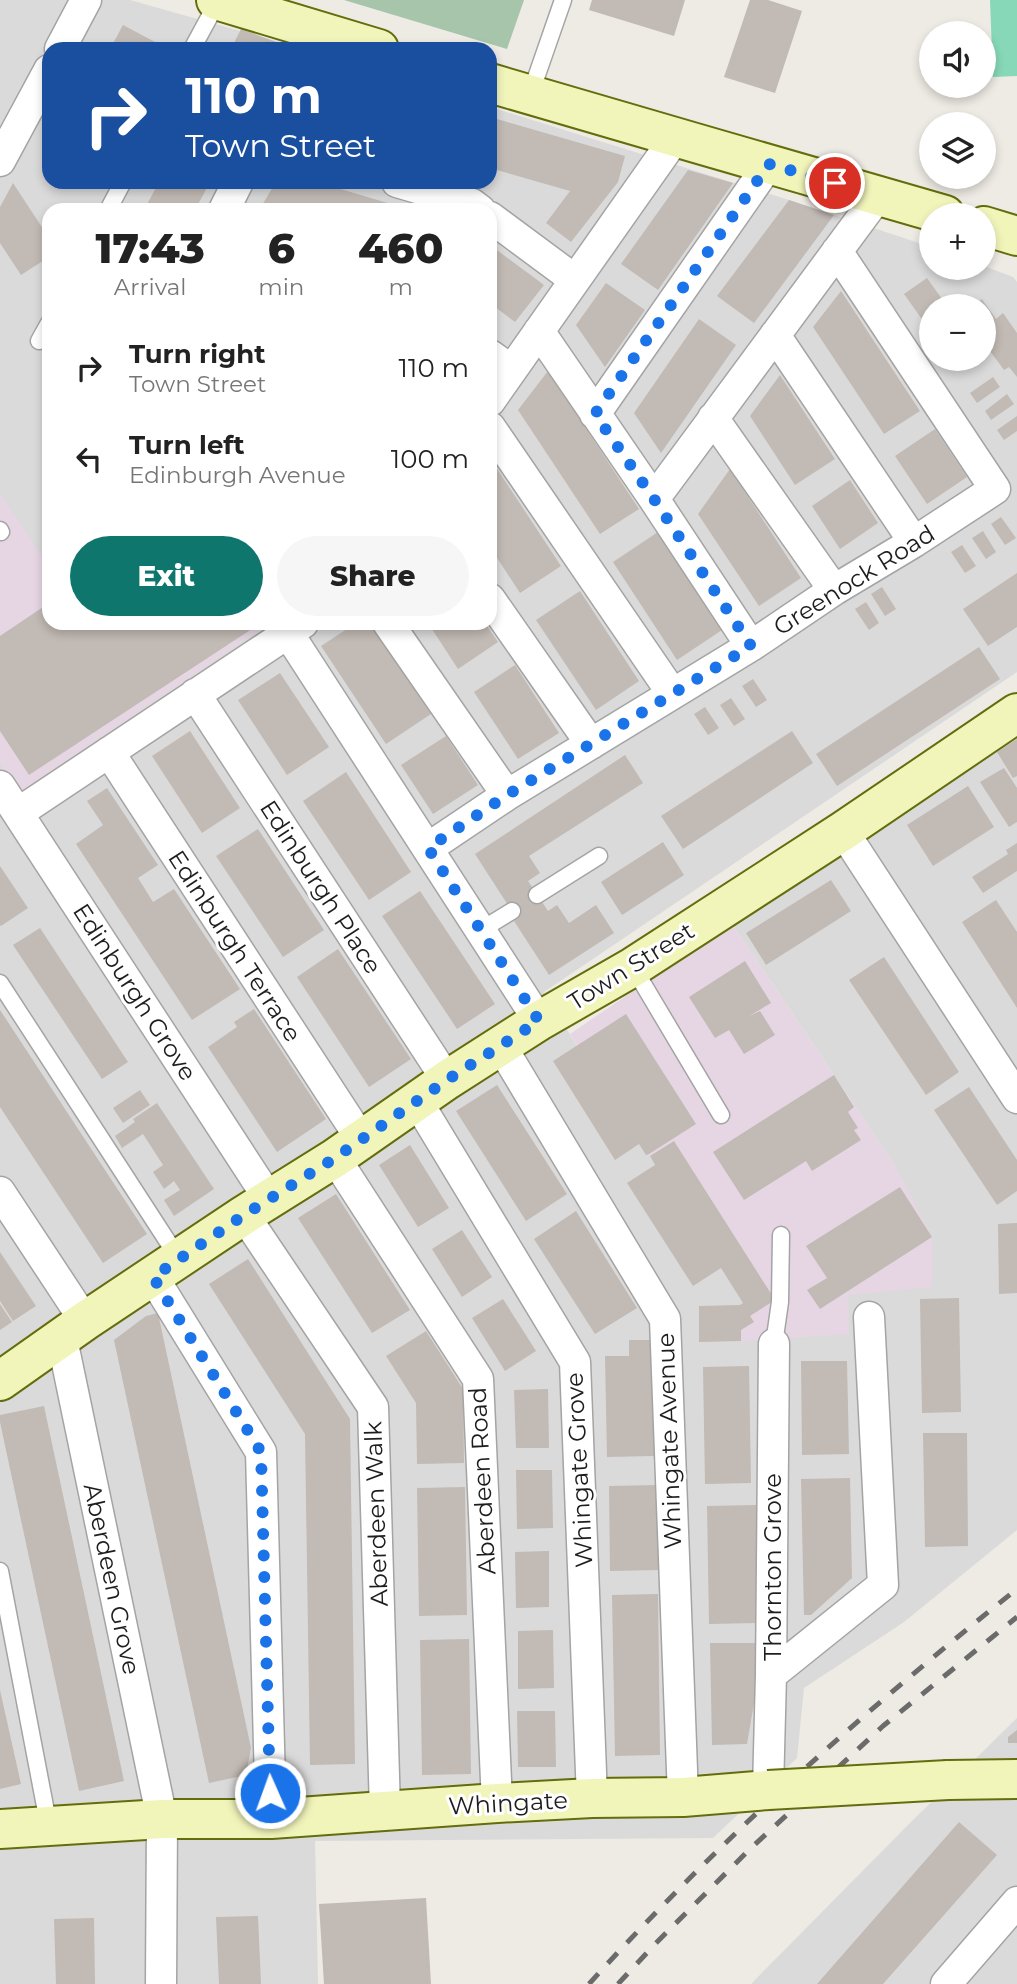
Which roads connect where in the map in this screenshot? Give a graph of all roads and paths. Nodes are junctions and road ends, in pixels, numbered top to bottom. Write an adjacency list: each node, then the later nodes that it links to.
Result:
1 (86, 0): 5 (street)
2 (217, 0): 4 (street); 6 (lane)
3 (563, 0): 10 (lane)
4 (309, 39): 7 (street)
5 (64, 42)
6 (196, 42)
7 (330, 42)
8 (42, 83): 12 (street)
9 (497, 85): 10 (street)
10 (530, 95): 11 (street)
11 (675, 138): 13 (street); 22 (street)
12 (0, 161)
13 (769, 164): 15 (street); 28 (street)
14 (417, 189): 16 (street)
15 (878, 196): 17 (street); 21 (street)
16 (458, 203)
17 (919, 207)
18 (497, 223): 22 (street)
19 (996, 230): 20 (street)
20 (1017, 236)
21 (837, 251): 24 (street); 32 (street, Greenock Road)
22 (575, 280): 23 (street)
23 (539, 331): 27 (street); 28 (street)
24 (775, 335): 29 (street); 32 (street)
25 (42, 336): 26 (lane)
26 (39, 341)
27 (501, 363)
28 (595, 414): 31 (street)
29 (713, 418): 31 (street); 33 (street)
30 (497, 436): 39 (street)
31 (654, 499): 38 (street)
32 (915, 542): 33 (street, Greenock Road)
33 (834, 590): 38 (street, Greenock Road)
34 (497, 609): 42 (street)
35 (292, 630): 40 (street)
36 (296, 630): 48 (street)
37 (393, 630): 45 (street)
38 (751, 646): 39 (street, Greenock Road)
39 (671, 693): 42 (street, Greenock Road)
40 (195, 694): 43 (street); 57 (street, Edinburgh Place)
41 (1017, 713): 47 (street, Town Street)
42 (591, 744): 45 (street, Greenock Road)
43 (109, 752): 46 (street); 60 (street, Edinburgh Terrace)
44 (0, 786): 46 (street, Edinburgh Grove)
45 (507, 795): 48 (street, Greenock Road)
46 (18, 813): 62 (street, Edinburgh Grove)
47 (843, 831): 53 (street, Town Street); 58 (street)
48 (428, 848): 52 (street)
49 (599, 856): 50 (lane)
50 (537, 895)
51 (512, 911): 52 (lane)
52 (481, 930): 55 (street)
53 (632, 967): 55 (street, Town Street); 59 (lane)
54 (0, 983): 64 (lane)
55 (539, 1021): 56 (street, Town Street)
56 (501, 1046): 57 (street, Town Street); 73 (street, Whingate Avenue)
57 (432, 1090): 60 (street, Town Street); 74 (street, Whingate Grove)
58 (1017, 1098)
59 (721, 1115)
60 (348, 1149): 62 (street, Town Street); 75 (street, Aberdeen Road)
61 (0, 1192): 66 (street)
62 (257, 1207): 64 (street, Town Street); 76 (street, Aberdeen Walk)
63 (781, 1235): 67 (lane)
64 (166, 1268): 66 (street, Town Street); 78 (street)
65 (869, 1317): 70 (street)
66 (74, 1330): 68 (street, Town Street); 77 (street, Aberdeen Grove)
67 (774, 1344): 70 (street, Thornton Grove)
68 (0, 1381)
69 (0, 1571): 79 (lane)
70 (771, 1675): 72 (street, Thornton Grove)
71 (1017, 1779): 72 (street, Whingate, bridge)
72 (768, 1790): 73 (street, Whingate)
73 (682, 1797): 74 (street, Whingate)
74 (592, 1798): 75 (street, Whingate)
75 (497, 1803): 76 (street, Whingate)
76 (385, 1810): 78 (street, Whingate)
77 (162, 1819): 78 (street, Whingate); 79 (street, Whingate); 82 (street, Aberdeen Grove)
78 (271, 1819)
79 (49, 1827): 80 (street, Whingate)
80 (0, 1829)
81 (1017, 1902): 83 (street)
82 (162, 1984)
83 (946, 1984)

